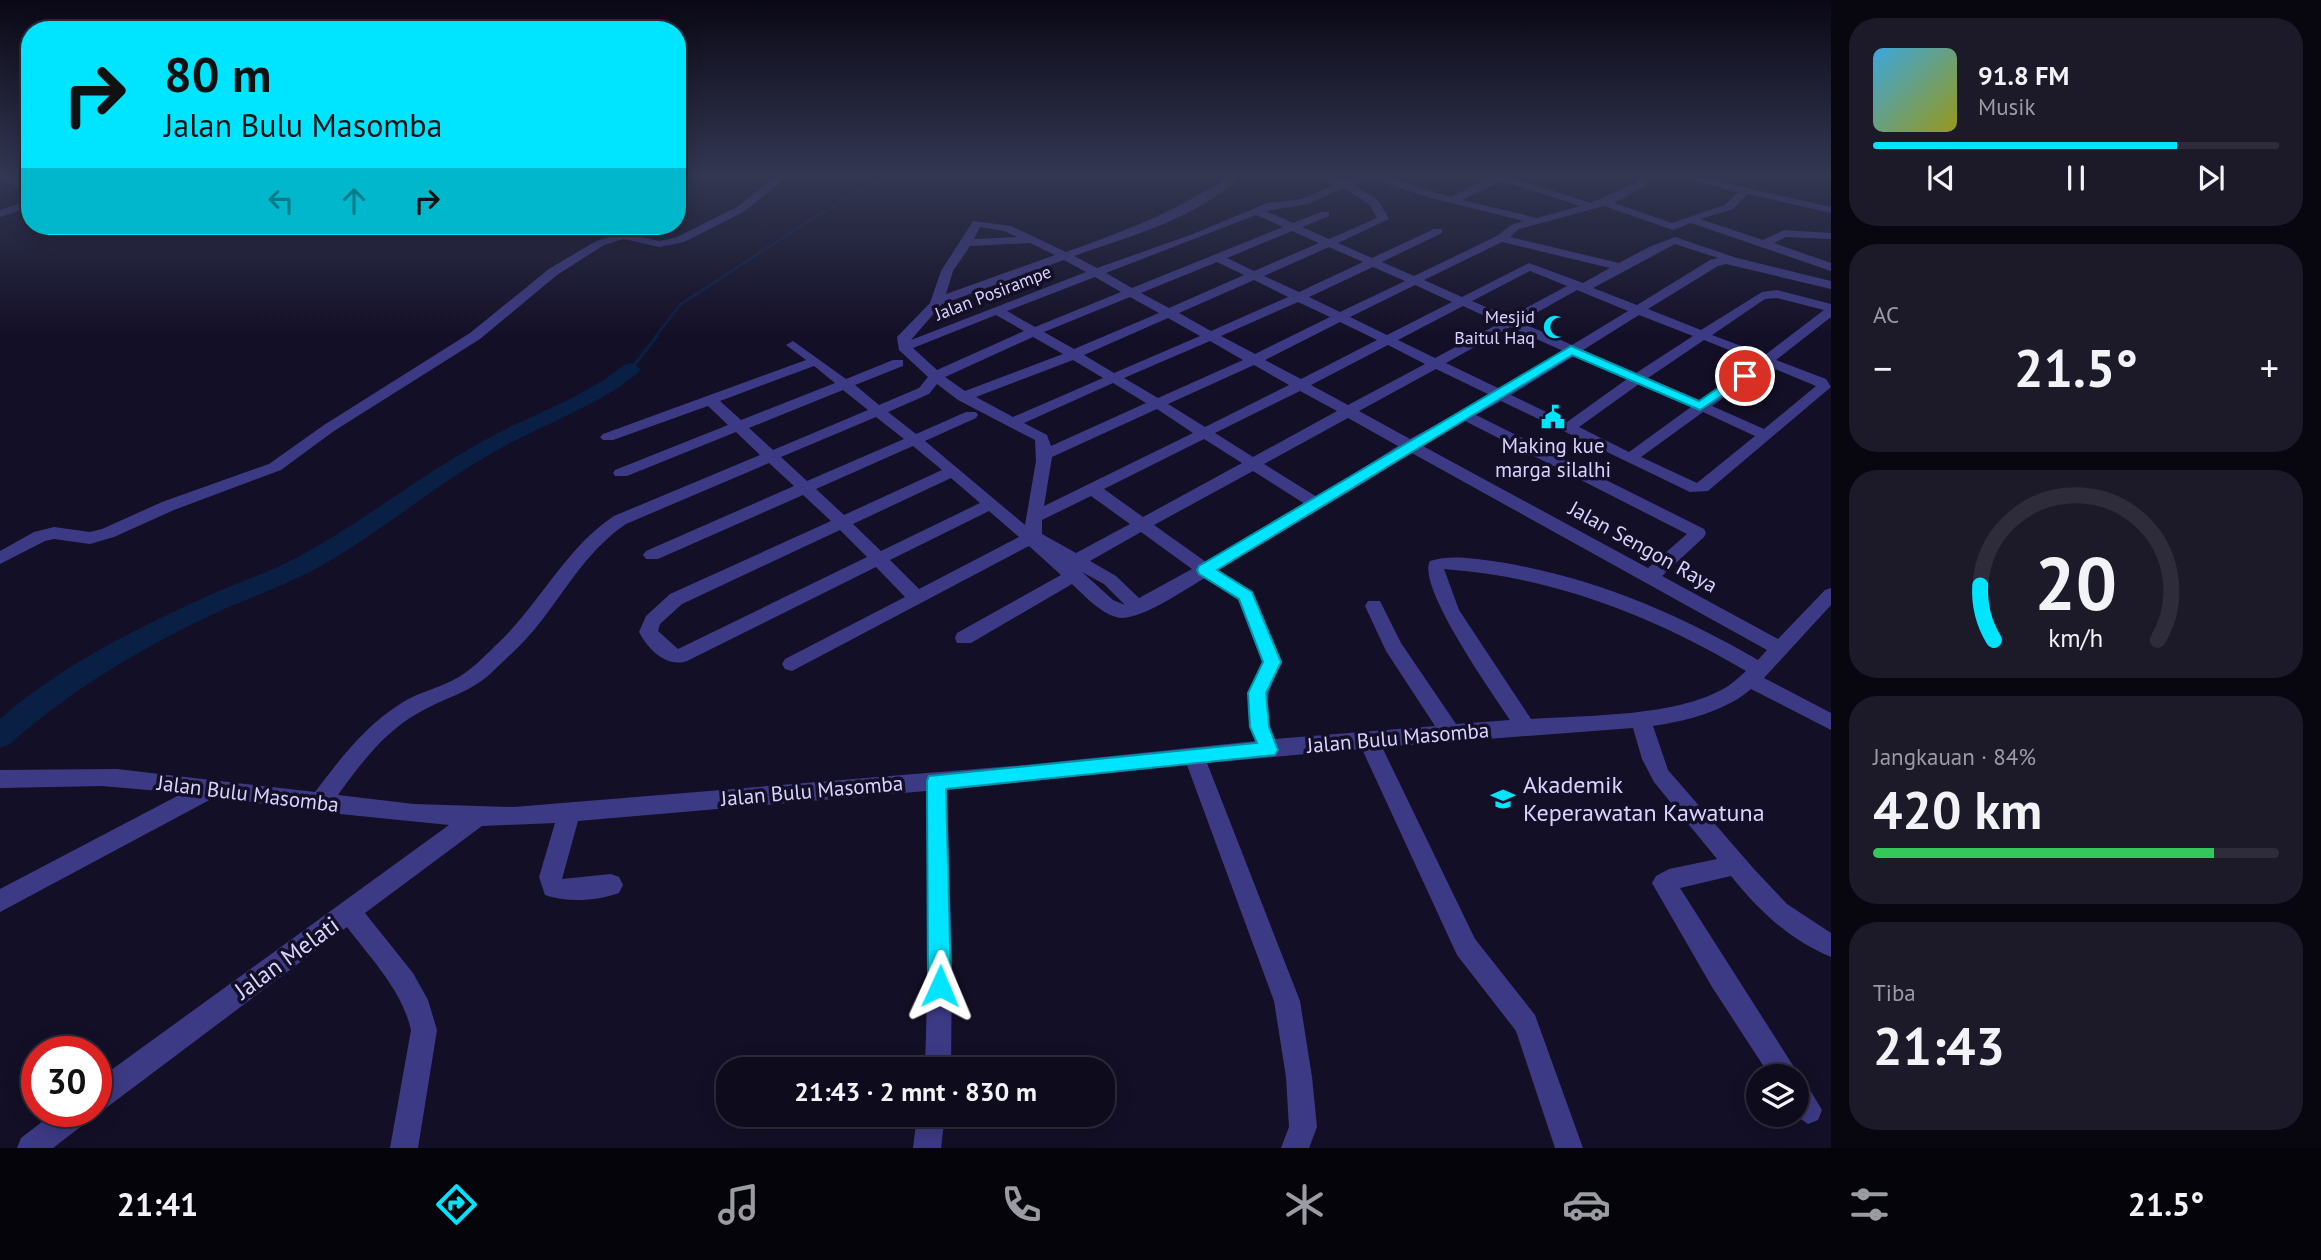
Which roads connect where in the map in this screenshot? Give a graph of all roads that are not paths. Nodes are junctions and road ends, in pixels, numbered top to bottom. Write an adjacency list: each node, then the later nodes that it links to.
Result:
1 (701, 230): 91 (street)
2 (974, 230): 16 (street, Jalan Sengon Raya)
3 (1011, 230): 15 (street, Jalan Sengon Raya)
4 (1138, 230): 20 (street)
5 (1147, 230): 17 (street)
6 (1211, 230): 17 (street, Jalan Posirampe)
7 (1285, 230): 21 (street)
8 (1299, 230): 19 (street)
9 (1360, 230): 19 (street)
10 (1512, 230): 14 (street)
11 (1724, 230): 18 (street)
12 (1438, 231): 23 (street)
13 (1831, 236): 18 (street)
14 (1502, 238): 25 (street); 28 (street)
15 (1033, 239): 16 (street); 20 (street, Jalan Sengon Raya)
16 (967, 243): 33 (street)
17 (1178, 243): 21 (street); 26 (street, Jalan Posirampe)
18 (1766, 243): 24 (street)
19 (1331, 244): 23 (street); 27 (street)
20 (1063, 255): 26 (street, Jalan Sengon Raya); 33 (street)
21 (1206, 255): 27 (street); 31 (street)
22 (1738, 261): 25 (street); 29 (street); 35 (street)
23 (1373, 262): 28 (street); 32 (street)
24 (1829, 266): 29 (street)
25 (1620, 267): 30 (street)
26 (1094, 273): 31 (street, Jalan Sengon Raya); 37 (street, Jalan Posirampe)
27 (1256, 276): 32 (street); 38 (street)
28 (1416, 281): 34 (street); 39 (street)
29 (1827, 284)
30 (1581, 287): 34 (street); 35 (street); 40 (street)
31 (1131, 292): 38 (street, Jalan Sengon Raya); 41 (street)
32 (1299, 297): 39 (street); 42 (street)
33 (938, 301): 46 (street)
34 (1465, 302): 40 (street); 44 (street)
35 (1638, 309): 43 (street); 47 (street)
36 (1831, 309): 43 (street); 51 (street)
37 (997, 310): 41 (street); 46 (street, Jalan Posirampe)
38 (1168, 313): 42 (street, Jalan Sengon Raya); 48 (street)
39 (1340, 318): 44 (street); 50 (street)
40 (1513, 323): 47 (street); 53 (street)
41 (1033, 331): 48 (street); 54 (street)
42 (1211, 336): 50 (street, Jalan Sengon Raya); 55 (street)
43 (1704, 336): 51 (street); 56 (street)
44 (1387, 341): 53 (street); 58 (street)
45 (793, 345): 49 (street)
46 (904, 347): 54 (street)
47 (1571, 350): 56 (street); 59 (street)
48 (1073, 355): 55 (street); 60 (street)
49 (816, 360): 57 (street); 61 (street)
50 (1254, 360): 58 (street, Jalan Sengon Raya); 62 (street)
51 (1767, 361): 63 (street); 72 (street)
52 (898, 363): 57 (street)
53 (1437, 364): 59 (street); 65 (street)
54 (937, 375): 60 (street); 64 (street)
55 (1111, 378): 62 (street); 68 (street)
56 (1638, 378): 63 (street); 70 (street)
57 (846, 386): 64 (street); 69 (street)
58 (1301, 386): 65 (street, Jalan Sengon Raya); 71 (street)
59 (1501, 394): 67 (street); 70 (street)
60 (963, 397): 68 (street)
61 (710, 400): 69 (street); 73 (street)
62 (1158, 404): 71 (street); 76 (street)
63 (1700, 406): 72 (street); 78 (street)
64 (877, 411): 74 (street); 77 (street)
65 (1349, 412): 75 (street, Jalan Sengon Raya); 79 (street)
66 (971, 415): 74 (street)
67 (1465, 415): 75 (street); 95 (street)
68 (1013, 422): 76 (street)
69 (739, 427): 77 (street); 81 (street)
70 (1568, 428): 78 (street)
71 (1205, 433): 79 (street); 83 (street)
72 (1764, 434): 78 (street)
73 (608, 437)
74 (914, 440): 80 (street); 82 (street)
75 (1411, 444): 85 (street); 95 (street, Jalan Sengon Raya)
76 (1044, 455): 86 (street)
77 (771, 456): 82 (street); 113 (street)
78 (1630, 458)
79 (1252, 463): 85 (street); 88 (street)
80 (953, 471): 84 (street); 87 (street)
81 (621, 473)
82 (805, 489): 87 (street); 90 (street)
83 (1094, 489): 86 (street); 88 (street)
84 (991, 504): 89 (street); 92 (street)
85 (1317, 504): 94 (street)
86 (1033, 518): 93 (street)
87 (841, 521): 92 (street); 92 (street)
88 (1140, 525): 93 (street); 94 (street)
89 (1029, 539): 93 (street); 97 (street)
90 (652, 555)
91 (0, 558)
92 (877, 559): 97 (street)
93 (1077, 568): 94 (street); 99 (street)
94 (1205, 570): 108 (street)
95 (1650, 577): 100 (street, Jalan Sengon Raya)
96 (1831, 594): 100 (street, Jalan Bulu Masomba)
97 (916, 598): 101 (street)
98 (1374, 606): 106 (street)
99 (964, 638)
100 (1779, 648): 102 (street, Jalan Bulu Masomba)
101 (792, 664)
102 (1755, 675): 103 (street, Jalan Bulu Masomba); 104 (street); 105 (street)
103 (1642, 719): 105 (street, Jalan Bulu Masomba); 116 (street)
104 (1831, 722)
105 (1525, 727): 106 (street, Jalan Bulu Masomba)
106 (1451, 733): 107 (street, Jalan Bulu Masomba)
107 (1369, 741): 108 (street, Jalan Bulu Masomba); 130 (street)
108 (1269, 750): 109 (street, Jalan Bulu Masomba)
109 (1194, 757): 111 (street, Jalan Bulu Masomba); 129 (street)
110 (0, 779): 112 (street, Jalan Bulu Masomba)
111 (936, 781): 114 (street, Jalan Bulu Masomba); 121 (street)
112 (213, 789): 113 (street, Jalan Bulu Masomba); 118 (street)
113 (320, 803): 115 (street, Jalan Bulu Masomba)
114 (569, 813): 115 (street, Jalan Bulu Masomba); 117 (street)
115 (477, 817): 119 (street, Jalan Melati)
116 (1736, 865): 120 (street); 122 (street)
117 (611, 885)
118 (0, 901)
119 (350, 912): 123 (street, Jalan Melati); 127 (street)
120 (1831, 945)
121 (937, 1057)
122 (1777, 1064)
123 (112, 1086)
124 (58, 1127): 126 (street)
125 (930, 1127): 128 (street)
126 (31, 1148)
127 (404, 1148)
128 (927, 1148)
129 (1295, 1148)
130 (1569, 1148)

